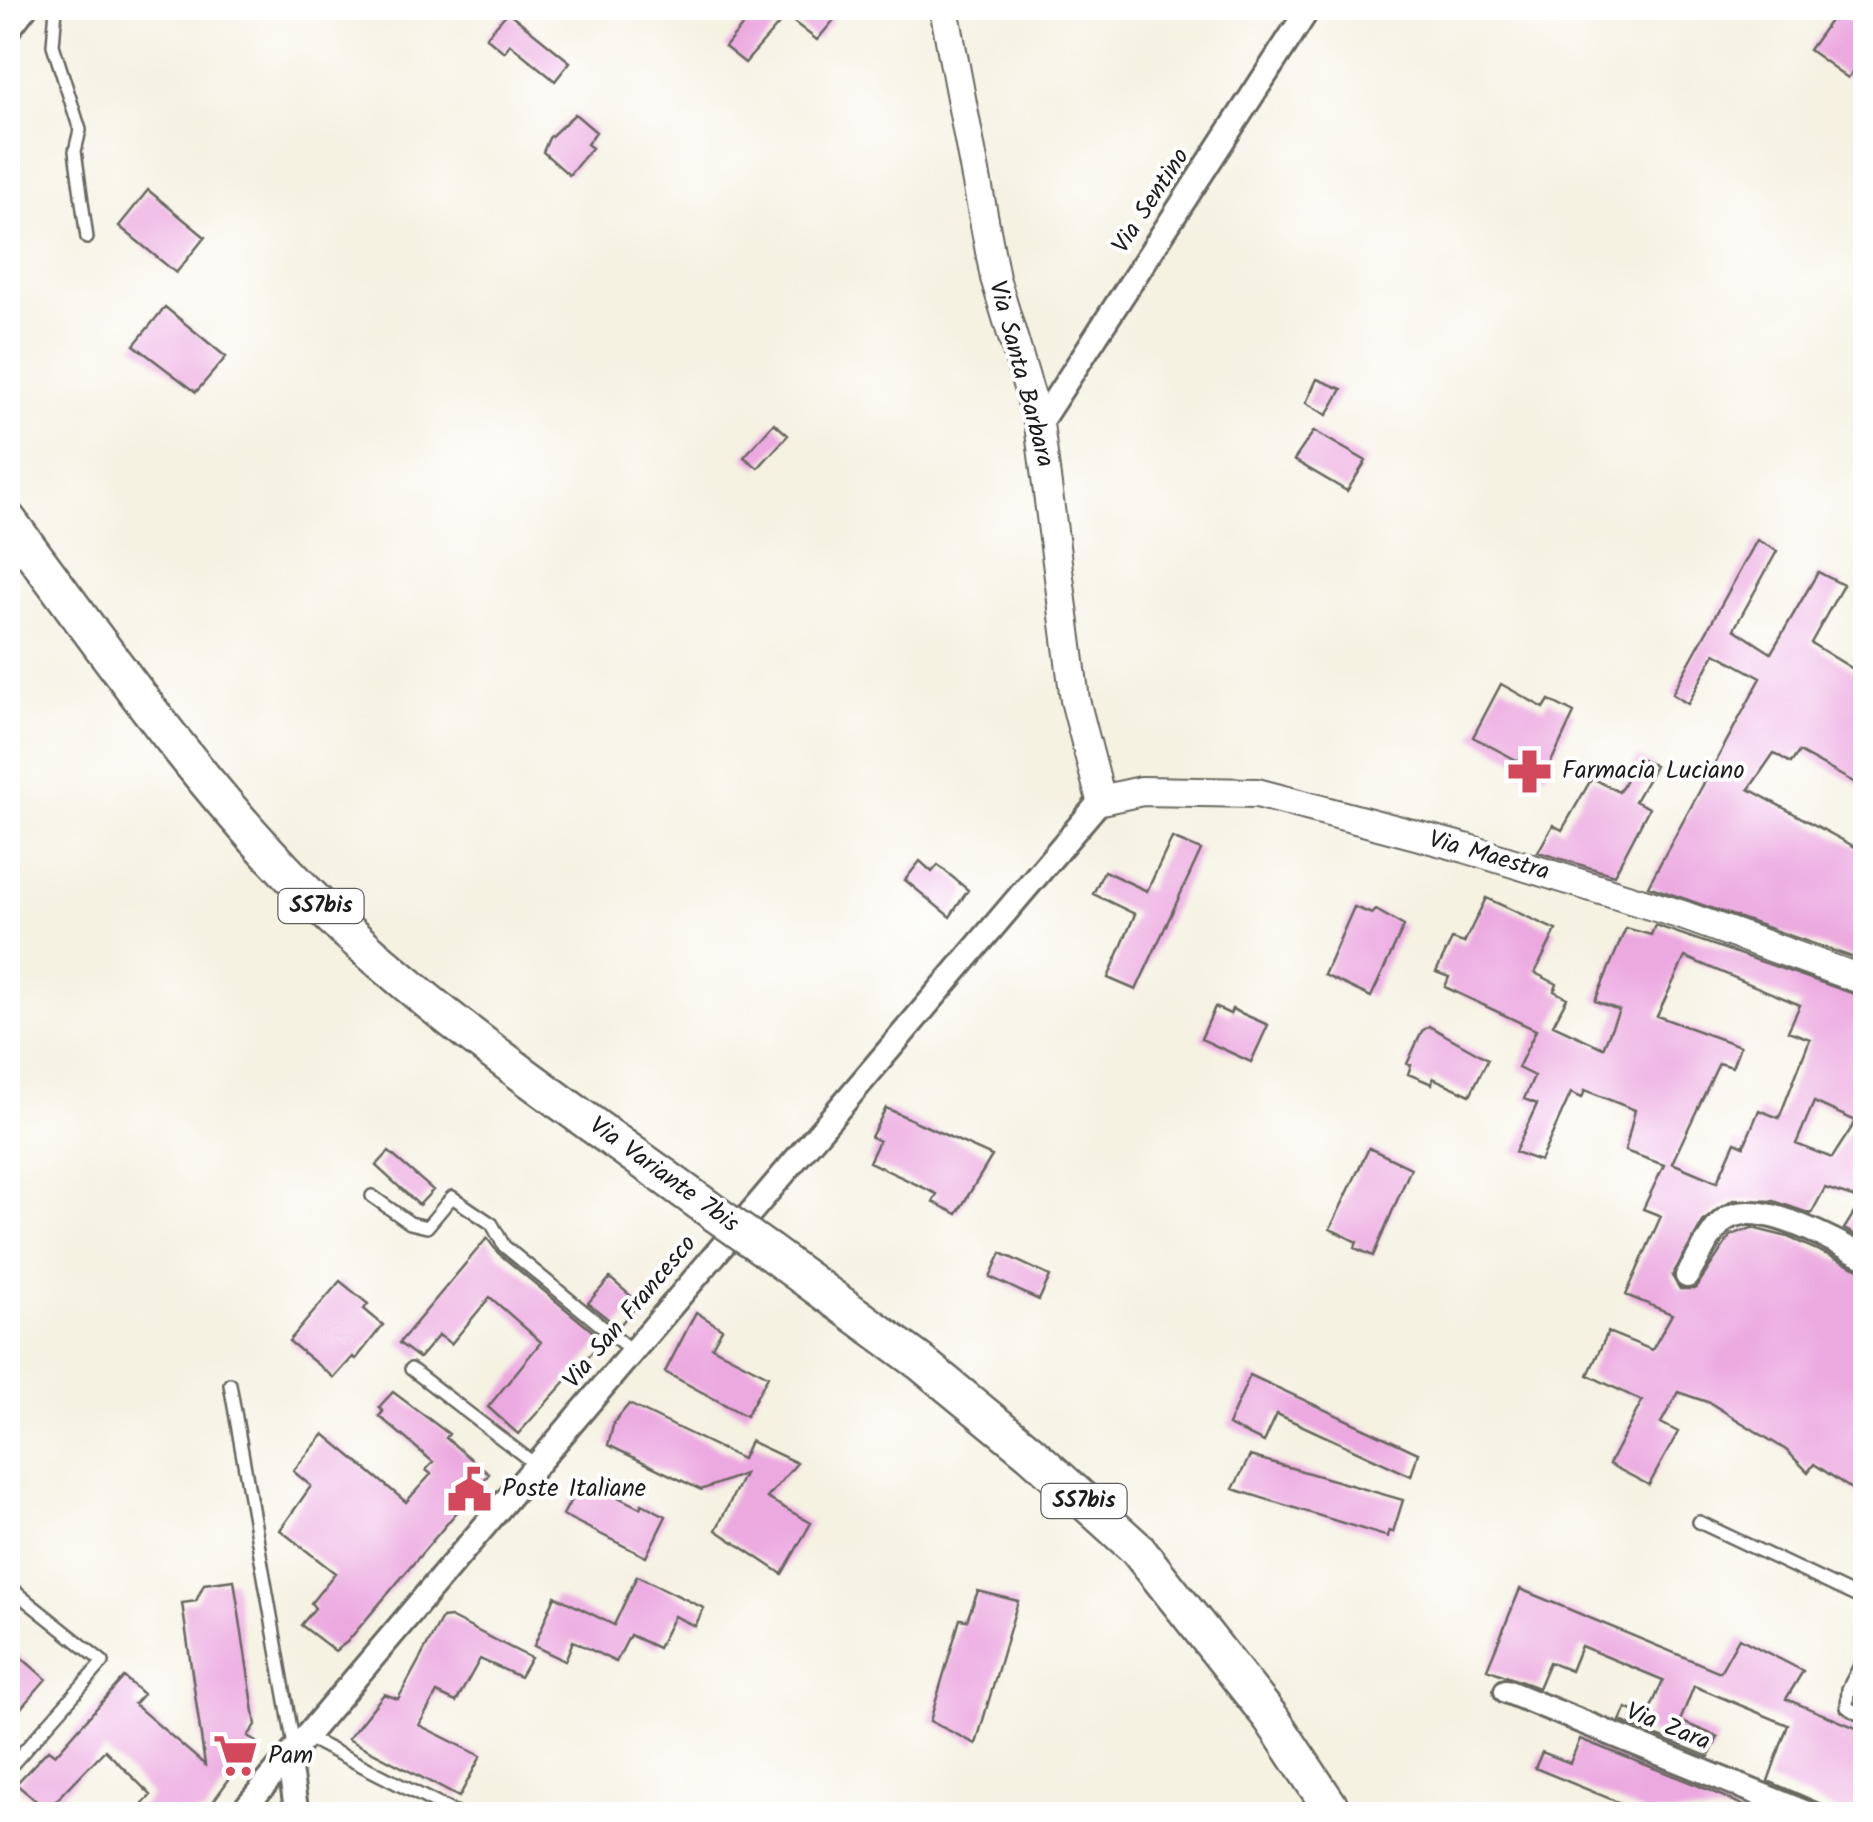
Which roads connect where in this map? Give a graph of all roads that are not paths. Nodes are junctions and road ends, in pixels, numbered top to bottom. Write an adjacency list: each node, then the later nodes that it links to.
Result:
1 (25, 8): 5 (street)
2 (56, 8): 6 (lane)
3 (944, 8): 7 (street, Via Santa Barbara)
4 (1309, 8): 7 (street, Via Sentino)
5 (8, 30)
6 (87, 238)
7 (1039, 424): 9 (street, Via Santa Barbara)
8 (8, 520): 29 (main road, Via Variante 7bis / SS7bis, bridge)
9 (1100, 800): 10 (street, Via Maestra); 14 (street, Via San Francesco)
10 (1866, 981)
11 (372, 1196): 14 (lane)
12 (1866, 1257): 13 (street)
13 (1688, 1276)
14 (633, 1352): 17 (street, Via San Francesco)
15 (411, 1369): 17 (lane)
16 (230, 1384): 24 (lane)
17 (536, 1466): 24 (street, Via San Francesco)
18 (1698, 1522): 20 (lane)
19 (8, 1586): 25 (lane)
20 (1866, 1601)
21 (1866, 1654): 23 (lane)
22 (1506, 1691): 30 (street, Via Zara)
23 (1866, 1718)
24 (296, 1748): 26 (street, Via San Francesco); 27 (street); 28 (lane)
25 (8, 1768)
26 (240, 1814)
27 (297, 1814)
28 (457, 1814)
29 (1334, 1814)
30 (1809, 1814)

